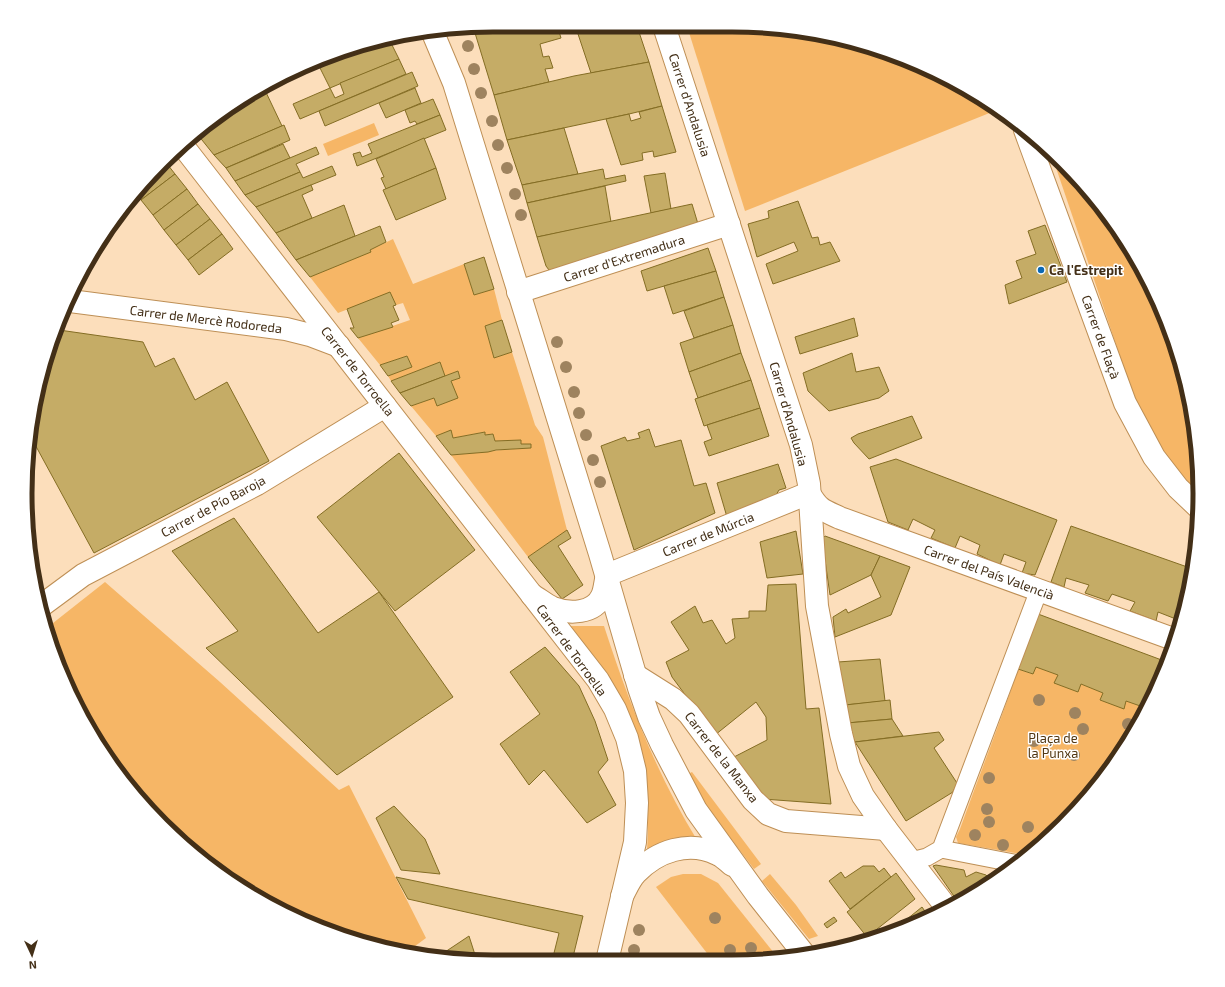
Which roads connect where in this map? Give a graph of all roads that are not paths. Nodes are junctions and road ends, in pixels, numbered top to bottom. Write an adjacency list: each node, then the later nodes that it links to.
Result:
1 (666, 32): 5 (street, Carrer d'Andalusia)
2 (434, 36): 6 (street)
3 (1028, 140): 11 (street, Carrer de Flaçà)
4 (186, 150): 8 (street, Carrer de Torroella)
5 (729, 224): 6 (street, Carrer d'Extremadura); 10 (street, Carrer d'Andalusia)
6 (518, 292): 12 (street)
7 (74, 302): 8 (street, Carrer de Mercè Rodoreda)
8 (339, 346): 9 (street, Carrer de Torroella)
9 (385, 406): 14 (street, Carrer de Torroella); 15 (street, Carrer de Pío Baroja)
10 (809, 493): 12 (street, Carrer de Múrcia); 13 (street, Carrer del País Valencià); 18 (street, Carrer d'Andalusia)
11 (1193, 502)
12 (607, 575): 14 (street, Carrer de Torroella); 17 (street)
13 (1039, 590): 16 (street, Carrer del País Valencià); 19 (street)
14 (532, 595): 23 (street, Carrer de Torroella)
15 (46, 603)
16 (1170, 638)
17 (635, 675): 18 (street, Carrer de la Manxa); 22 (street)
18 (886, 829): 20 (street, Carrer d'Andalusia)
19 (941, 849): 20 (street); 21 (street)
20 (911, 862): 24 (street, Carrer d'Andalusia)
21 (1009, 862)
22 (744, 874): 23 (street); 25 (street)
23 (622, 896): 26 (street, Carrer de Torroella)
24 (943, 903)
25 (800, 950)
26 (608, 955)

